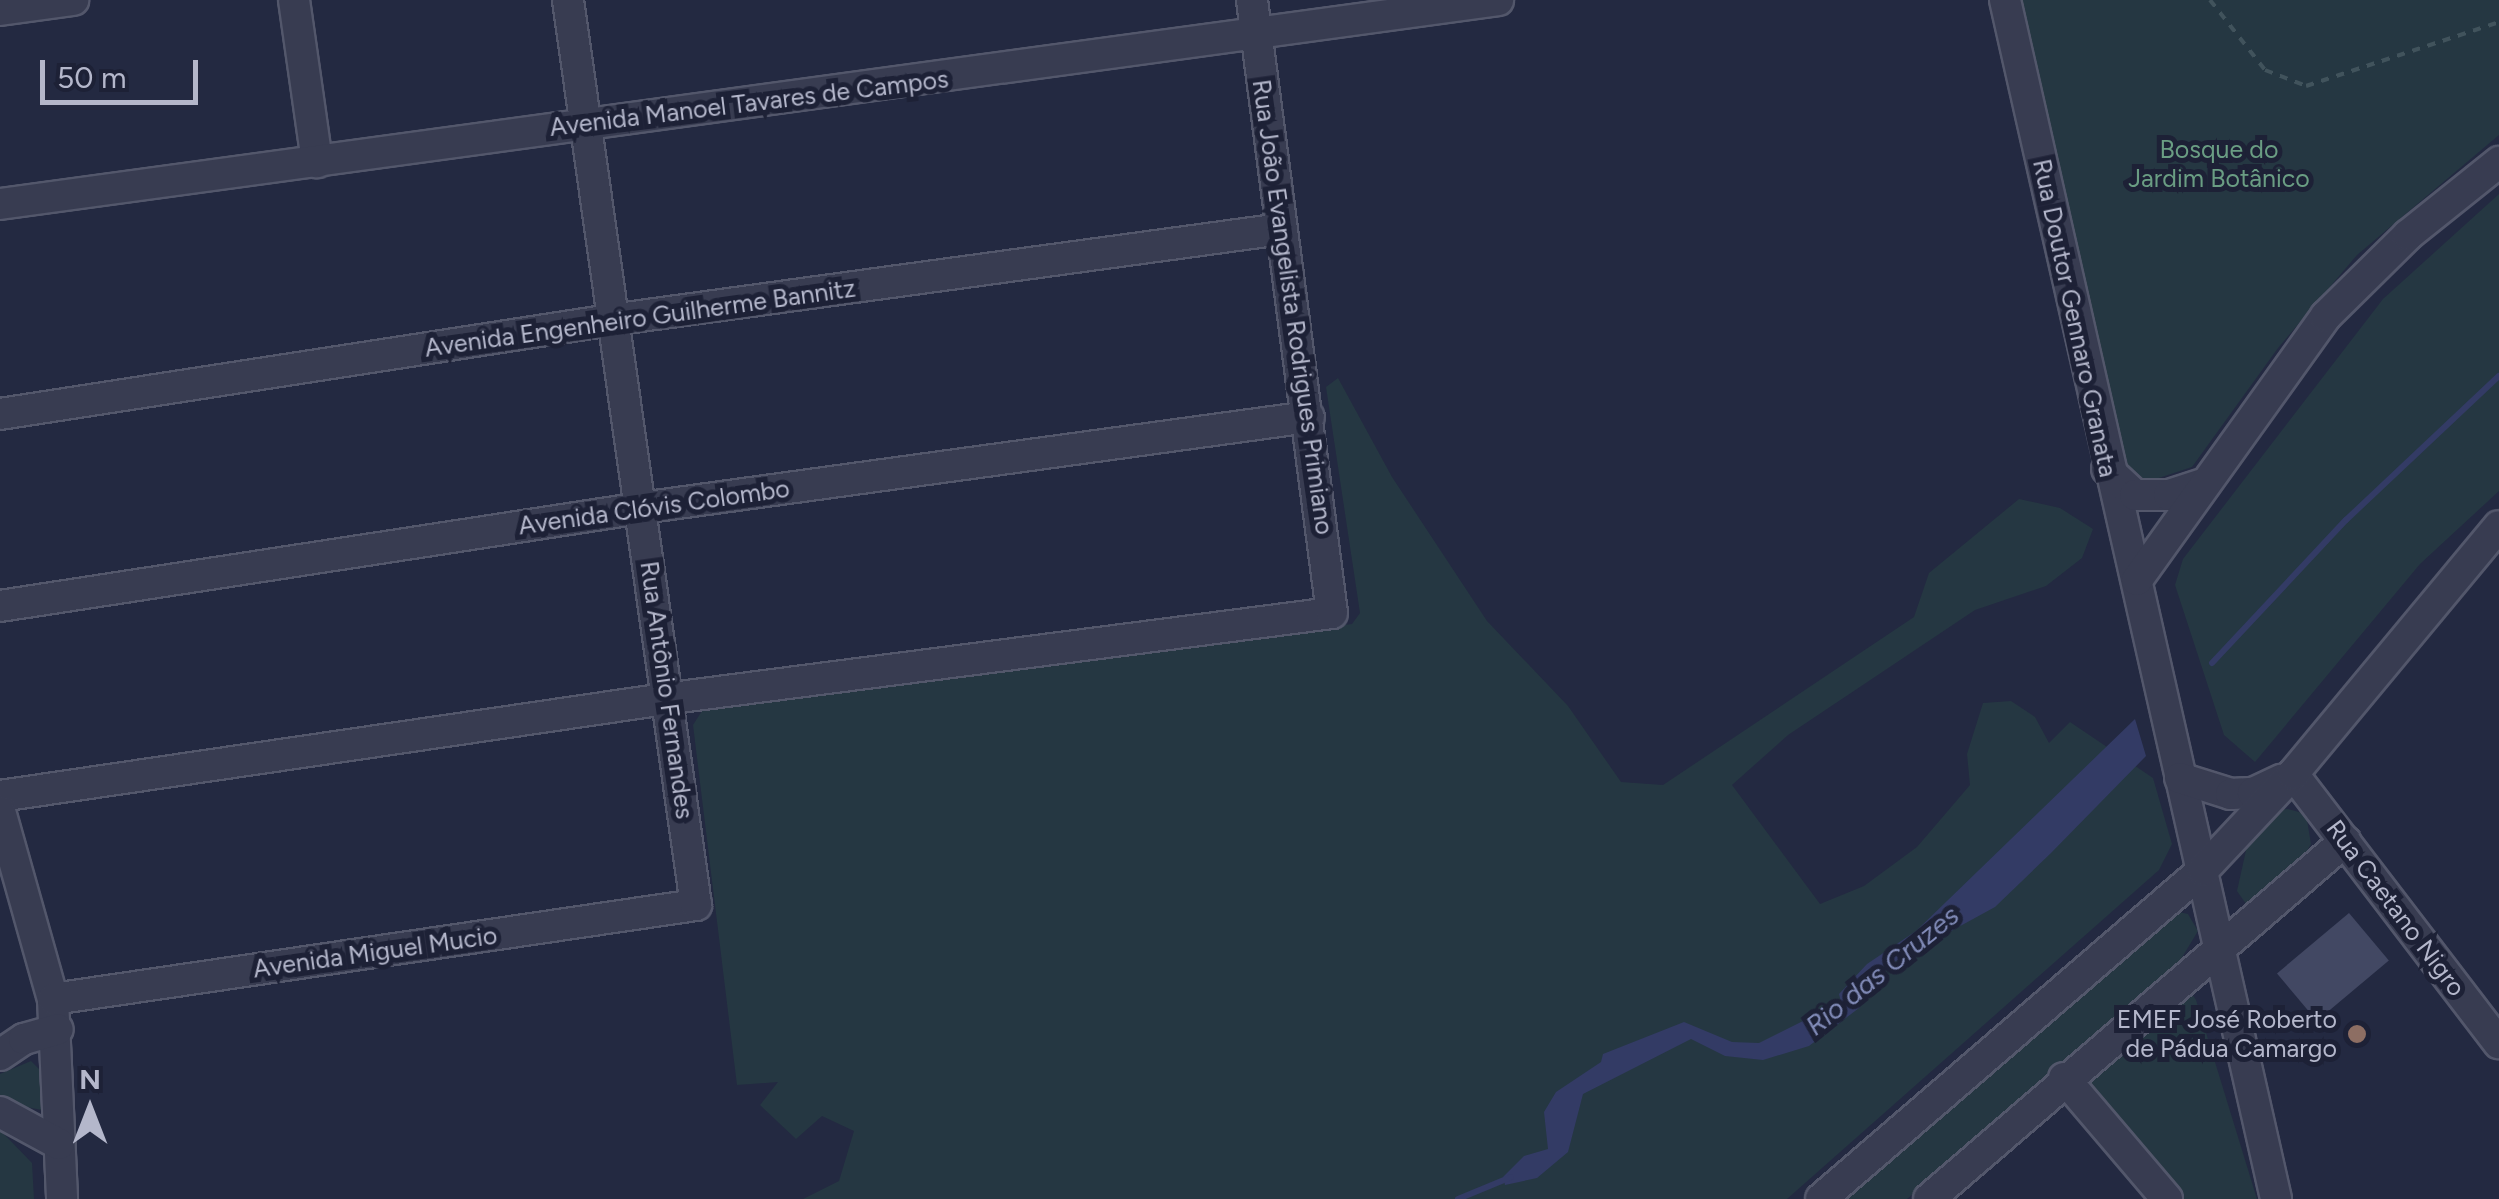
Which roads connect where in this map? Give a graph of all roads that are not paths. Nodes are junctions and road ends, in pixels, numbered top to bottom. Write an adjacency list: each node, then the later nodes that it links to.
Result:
1 (74, 0): 7 (street)
2 (294, 0): 10 (street)
3 (568, 0): 9 (street, Rua Antônio Fernandes)
4 (1252, 0): 8 (street, Rua João Evangelista Rodrigues Primiano)
5 (2005, 0): 17 (street, Rua Doutor Gennaro Granata)
6 (1478, 1): 8 (street, Avenida Manoel Tavares de Campos)
7 (0, 10)
8 (1258, 38): 9 (street, Avenida Manoel Tavares de Campos); 13 (street, Rua João Evangelista Rodrigues Primiano)
9 (585, 124): 10 (street, Avenida Manoel Tavares de Campos); 14 (street, Rua Antônio Fernandes)
10 (317, 162): 12 (street, Avenida Manoel Tavares de Campos)
11 (2499, 162): 18 (street)
12 (0, 204)
13 (1281, 229): 14 (street, Avenida Engenheiro Guilherme Bannitz); 16 (street, Rua João Evangelista Rodrigues Primiano)
14 (611, 320): 15 (street, Avenida Engenheiro Guilherme Bannitz); 19 (street, Rua Antônio Fernandes)
15 (0, 414)
16 (1309, 417): 19 (street, Avenida Clóvis Colombo); 23 (street, Rua João Evangelista Rodrigues Primiano)
17 (2107, 469): 18 (street); 21 (street, Rua Doutor Gennaro Granata)
18 (2200, 485): 21 (street)
19 (641, 508): 22 (street, Avenida Clóvis Colombo); 23 (street, Rua Antônio Fernandes)
20 (2499, 526): 25 (street)
21 (2137, 580): 24 (street, Rua Doutor Gennaro Granata)
22 (0, 606)
23 (672, 698): 26 (street); 30 (street, Rua Antônio Fernandes)
24 (2178, 770): 25 (street); 29 (street)
25 (2292, 774): 28 (street, Rua Caetano Nigro); 29 (street)
26 (0, 796)
27 (0, 811): 32 (street)
28 (2346, 842): 31 (street); 34 (street, Rua Caetano Nigro)
29 (2203, 870): 31 (street); 41 (street)
30 (696, 906): 32 (street, Avenida Miguel Mucio)
31 (2220, 952): 36 (street); 43 (street)
32 (53, 998): 33 (street)
33 (58, 1030): 35 (street); 38 (street)
34 (2499, 1043)
35 (0, 1055)
36 (2064, 1078): 39 (street); 42 (street)
37 (0, 1112): 38 (street)
38 (60, 1144): 40 (street)
39 (1944, 1195)
40 (62, 1199)
41 (1821, 1199)
42 (2167, 1199)
43 (2276, 1199)

